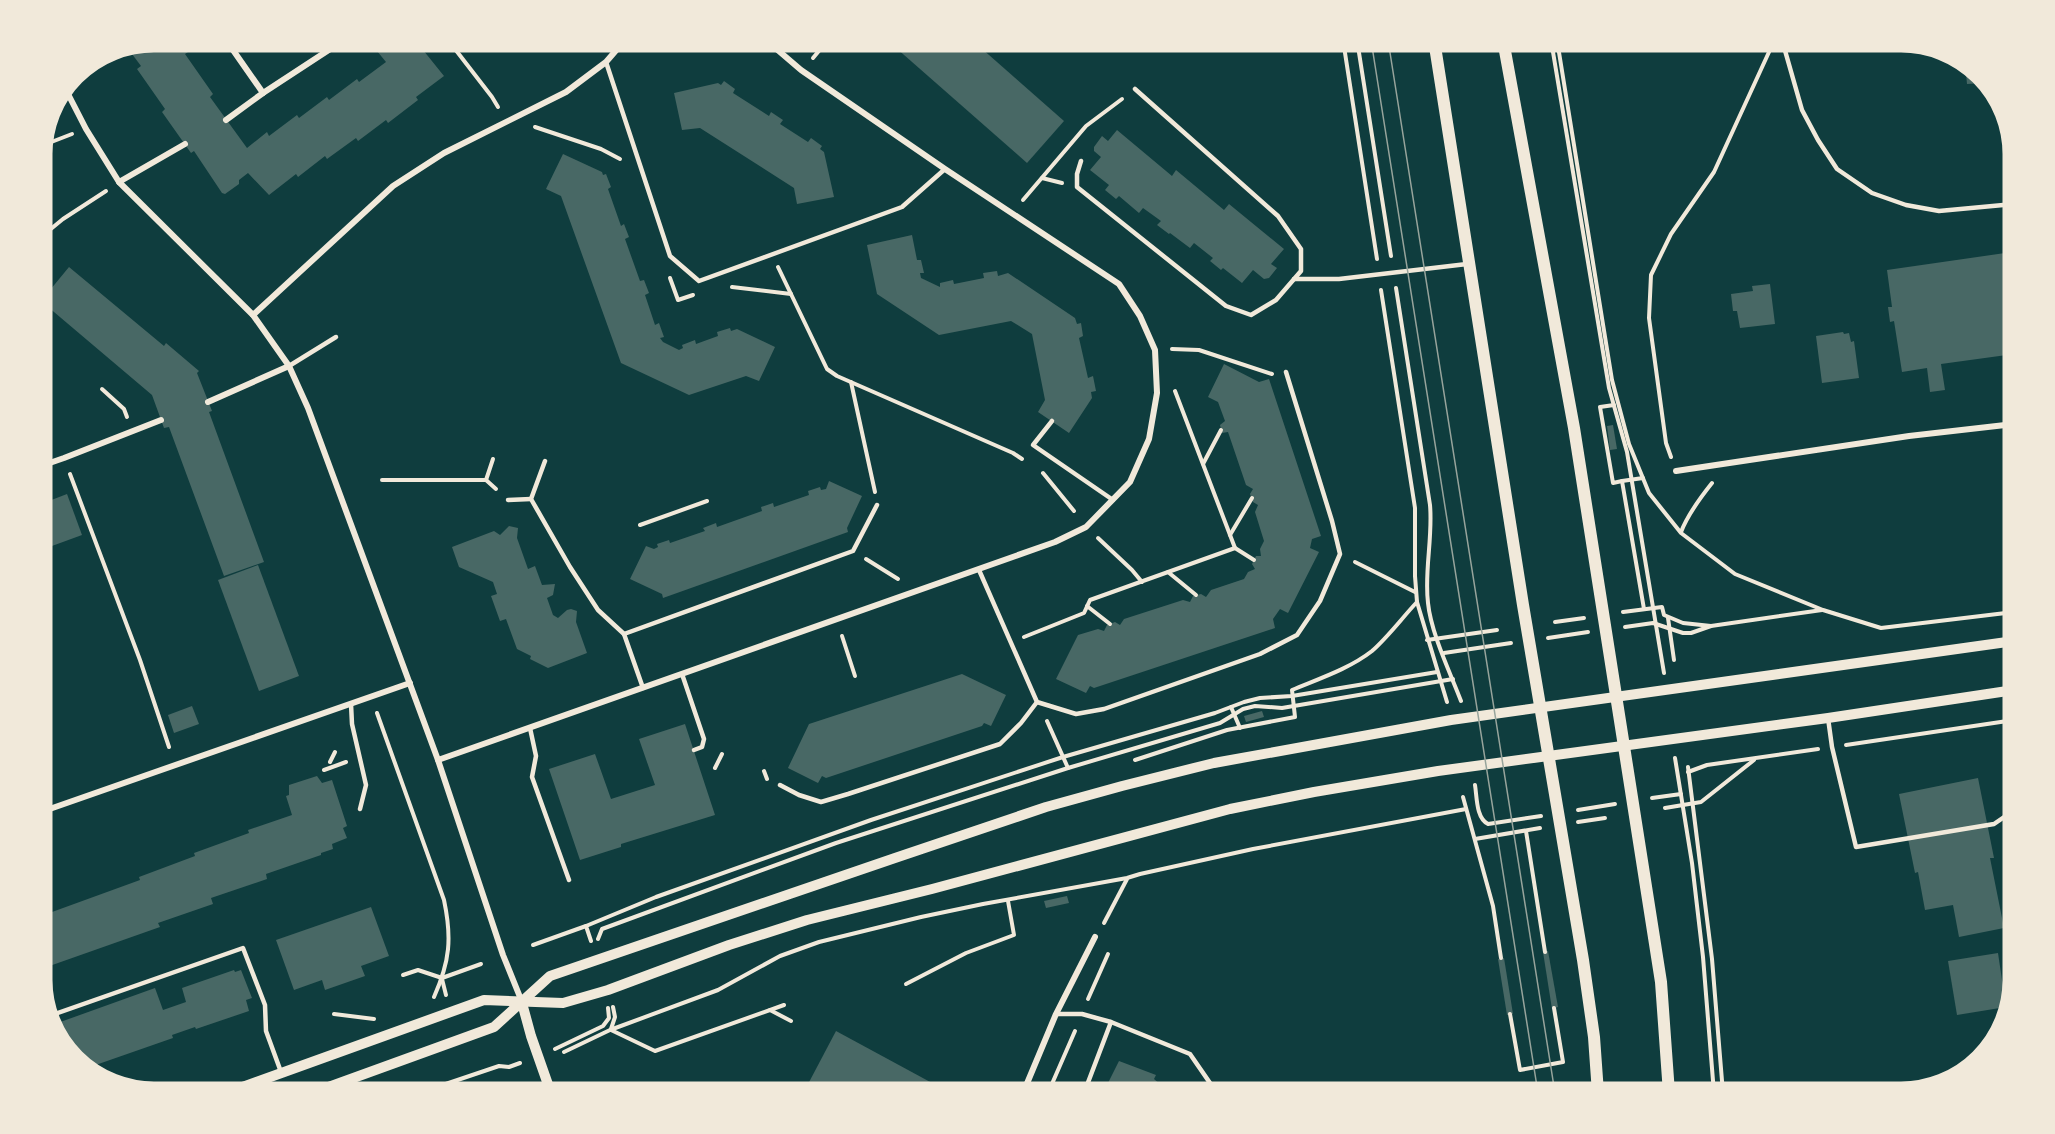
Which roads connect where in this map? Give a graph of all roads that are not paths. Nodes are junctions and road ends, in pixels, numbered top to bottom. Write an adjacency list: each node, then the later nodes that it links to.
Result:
1 (233, 51): 10 (street)
2 (327, 51): 10 (street)
3 (616, 51): 8 (street)
4 (779, 51): 15 (street)
5 (1436, 51): 18 (main road)
6 (1505, 51): 42 (main road)
7 (1785, 51): 17 (lane)
8 (606, 62): 15 (lane); 20 (street)
9 (1135, 89): 19 (lane)
10 (262, 93): 12 (street)
11 (69, 96): 16 (street)
12 (226, 120)
13 (185, 144): 16 (street)
14 (1081, 161): 19 (lane)
15 (945, 169): 33 (street)
16 (119, 182): 20 (street)
17 (2004, 205)
18 (1469, 264): 19 (lane); 45 (main road)
19 (1294, 279)
20 (253, 315): 22 (street)
21 (336, 337): 22 (lane)
22 (289, 366): 24 (street); 39 (street)
23 (1287, 374): 43 (lane)
24 (208, 402)
25 (161, 420): 29 (street)
26 (1052, 422): 33 (lane)
27 (2004, 425): 30 (street)
28 (545, 461): 31 (lane)
29 (51, 463)
30 (1676, 471)
31 (531, 499): 32 (lane); 36 (lane)
32 (508, 500)
33 (1113, 500): 35 (street)
34 (877, 505): 36 (lane)
35 (980, 570): 38 (street); 43 (lane)
36 (624, 634): 40 (lane)
37 (2004, 642): 42 (street)
38 (682, 674): 40 (street); 49 (lane)
39 (410, 683): 44 (street); 51 (street)
40 (643, 688): 47 (street)
41 (2004, 692): 46 (street)
42 (1616, 696): 45 (street); 48 (main road)
43 (1037, 702): 52 (lane)
44 (351, 704): 53 (street); 54 (lane)
45 (1540, 706): 50 (main road); 58 (street)
46 (1828, 718): 48 (street); 55 (lane)
47 (530, 728): 51 (street); 56 (lane)
48 (1624, 746): 50 (street); 70 (main road)
49 (694, 750)
50 (1549, 756): 58 (street); 69 (main road)
51 (438, 760): 58 (street)
52 (780, 785)
53 (51, 809)
54 (360, 809)
55 (2004, 817)
56 (569, 880)
57 (1095, 937): 60 (street)
58 (522, 1003): 62 (street); 64 (street); 65 (street)
59 (56, 1014): 62 (lane)
60 (1056, 1014): 61 (lane); 66 (street)
61 (1111, 1022): 67 (lane); 68 (lane)
62 (281, 1073): 63 (street)
63 (255, 1083)
64 (342, 1083)
65 (547, 1083)
66 (1028, 1083)
67 (1088, 1083)
68 (1210, 1083)
69 (1597, 1083)
70 (1668, 1083)

